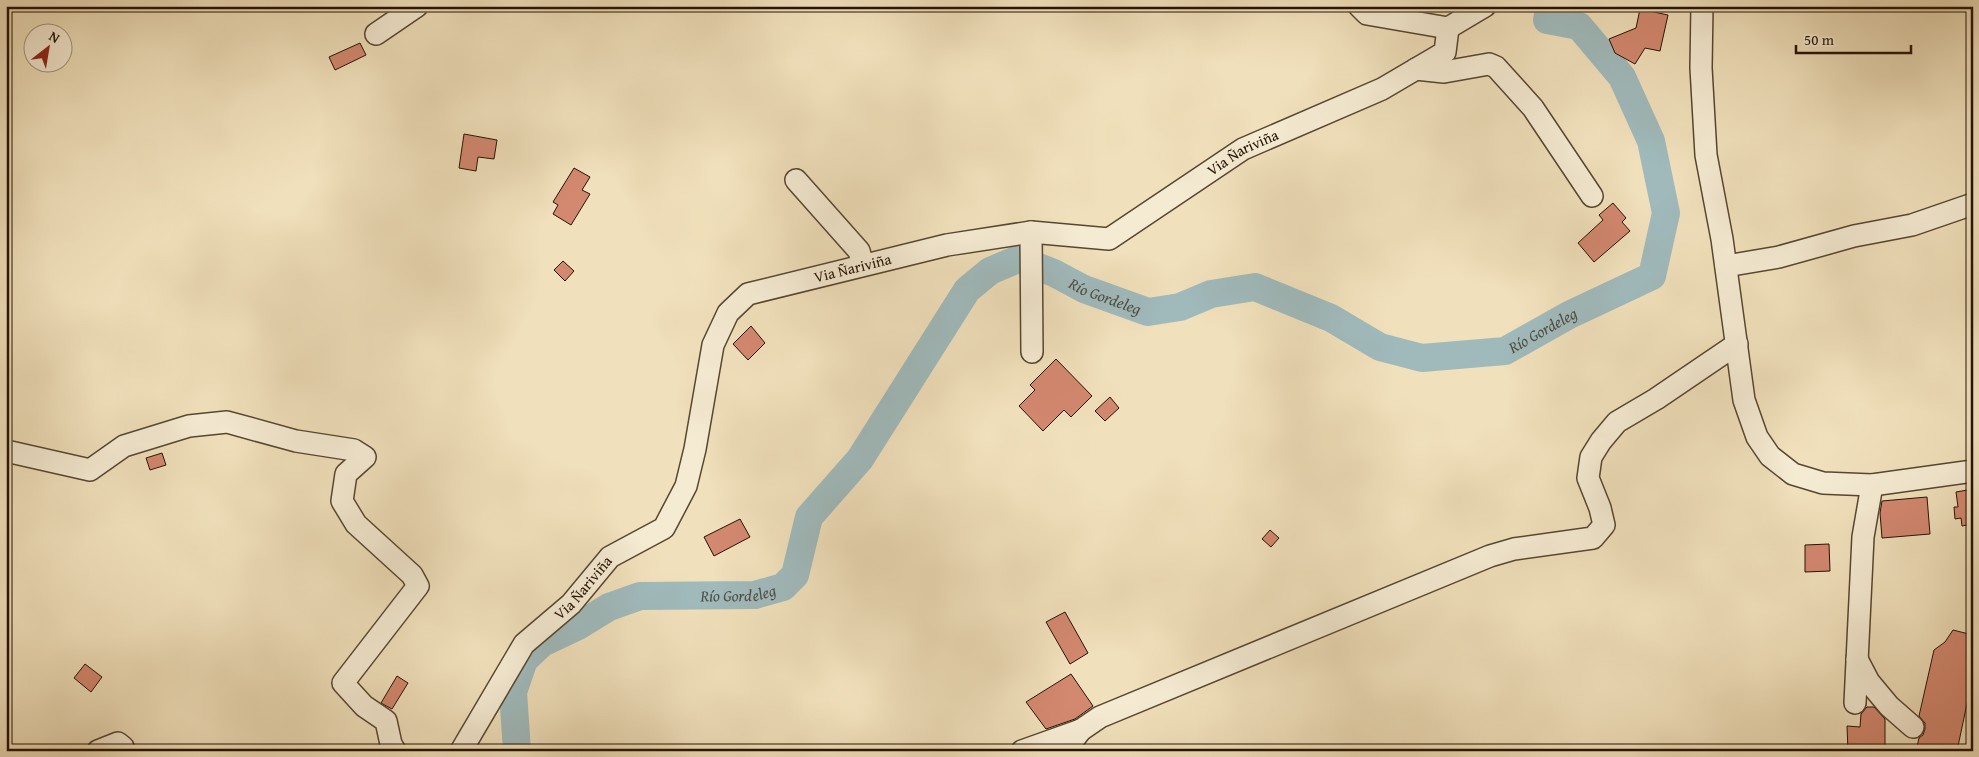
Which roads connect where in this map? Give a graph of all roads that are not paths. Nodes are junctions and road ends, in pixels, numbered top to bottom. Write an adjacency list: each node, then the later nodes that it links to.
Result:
1 (417, 6): 6 (street)
2 (1359, 6): 5 (street)
3 (1485, 6): 5 (street)
4 (1702, 6): 13 (street)
5 (1448, 28): 7 (street, Via Ñariviña)
6 (376, 34)
7 (1416, 69): 9 (street); 11 (street, Via Ñariviña)
8 (796, 180): 12 (street)
9 (1592, 196)
10 (1973, 204): 13 (street)
11 (1032, 240): 12 (street, Via Ñariviña); 15 (street)
12 (863, 265): 26 (street, Via Ñariviña)
13 (1726, 266): 14 (street)
14 (1737, 344): 18 (street); 22 (street)
15 (1032, 352)
16 (6, 450): 25 (street)
17 (1973, 471): 18 (street)
18 (1872, 484): 19 (street)
19 (1856, 657): 20 (street); 21 (street)
20 (1855, 703)
21 (1913, 726)
22 (1081, 730): 27 (street); 28 (street)
23 (98, 751): 24 (street)
24 (124, 751)
25 (395, 751)
26 (461, 751)
27 (1022, 751)
28 (1064, 751)

